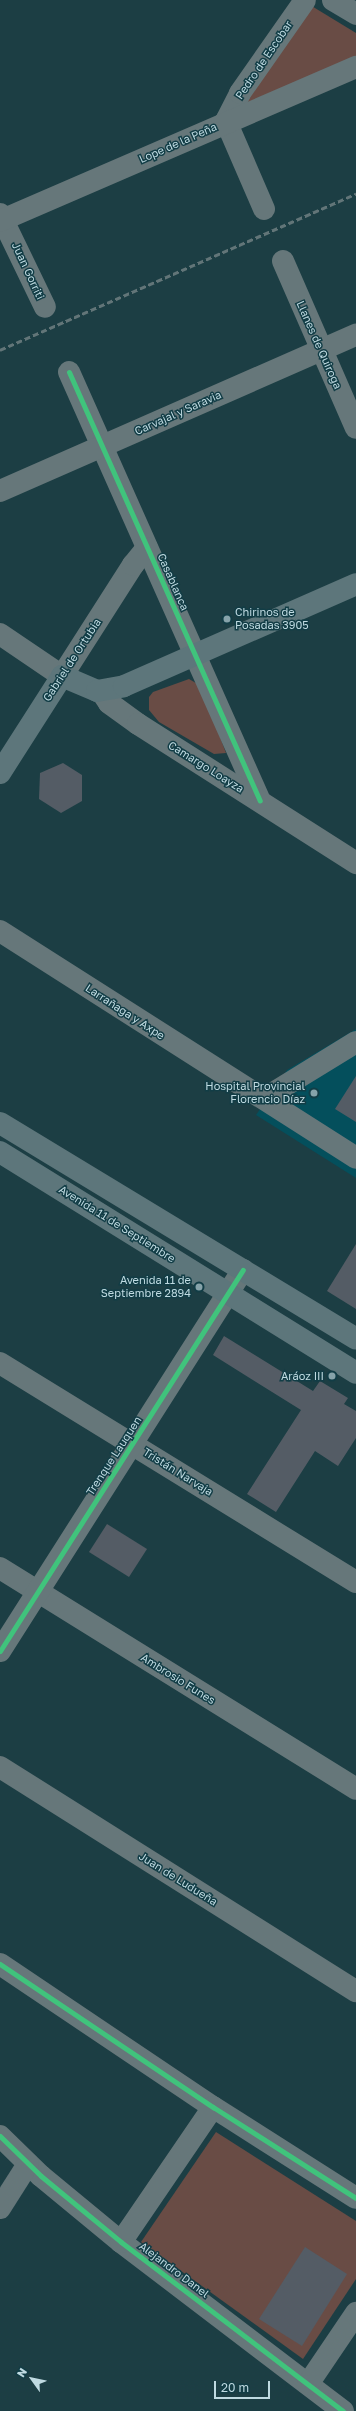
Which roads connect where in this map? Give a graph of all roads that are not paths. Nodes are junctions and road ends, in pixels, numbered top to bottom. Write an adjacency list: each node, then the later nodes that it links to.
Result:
1 (305, 0): 5 (street, Pedro de Escobar)
2 (334, 0): 3 (street)
3 (356, 14)
4 (356, 67): 5 (street, Lope de la Peña)
5 (226, 121): 6 (street); 7 (street, Lope de la Peña)
6 (264, 209)
7 (1, 218): 9 (street, Juan Gorriti)
8 (283, 261): 11 (street, Llanes de Quiroga)
9 (44, 307)
10 (356, 335): 11 (street, Carvajal y Saravia)
11 (322, 350): 13 (street, Llanes de Quiroga); 14 (street, Carvajal y Saravia)
12 (69, 372): 14 (street, Casablanca)
13 (356, 428)
14 (102, 447): 15 (street, Carvajal y Saravia); 16 (street, Casablanca)
15 (0, 491)
16 (147, 548): 19 (street, Casablanca); 20 (street, Gabriel de Ortubia)
17 (356, 584): 19 (main road)
18 (0, 634): 20 (street)
19 (195, 654): 21 (main road); 23 (street, Casablanca)
20 (62, 676): 21 (main road); 22 (main road, Gabriel de Ortubia)
21 (100, 691): 23 (street, Camargo Loayza)
22 (0, 773)
23 (260, 800): 24 (street, Camargo Loayza)
24 (346, 847): 25 (street, Camargo Loayza)
25 (356, 863)
26 (0, 931): 28 (street, Larrañaga y Axpe)
27 (356, 1042): 28 (street)
28 (258, 1095): 31 (street, Larrañaga y Axpe)
29 (0, 1122): 32 (main road)
30 (0, 1152): 33 (main road, Avenida 11 de Septiembre)
31 (356, 1158)
32 (243, 1270): 33 (street, Trenque Lauquen); 34 (main road)
33 (228, 1295): 36 (main road, Avenida 11 de Septiembre); 37 (street, Trenque Lauquen)
34 (356, 1339)
35 (0, 1363): 37 (street, Tristán Narvaja)
36 (356, 1373)
37 (133, 1444): 39 (street, Tristán Narvaja); 40 (street, Trenque Lauquen)
38 (0, 1568): 40 (street, Ambrosio Funes)
39 (356, 1582)
40 (38, 1592): 41 (street, Trenque Lauquen); 43 (street, Ambrosio Funes)
41 (0, 1651)
42 (0, 1768): 45 (street, Juan de Ludueña)
43 (356, 1789)
44 (0, 1964): 46 (street)
45 (356, 1991)
46 (212, 2107): 49 (street); 51 (street)
47 (0, 2136): 48 (street, Alejandro Danel)
48 (28, 2164): 50 (street); 51 (street, Alejandro Danel)
49 (356, 2198)
50 (0, 2208)
51 (121, 2242): 53 (street, Alejandro Danel)
52 (356, 2313): 53 (street)
53 (308, 2384): 54 (street, Alejandro Danel)
54 (343, 2411)

